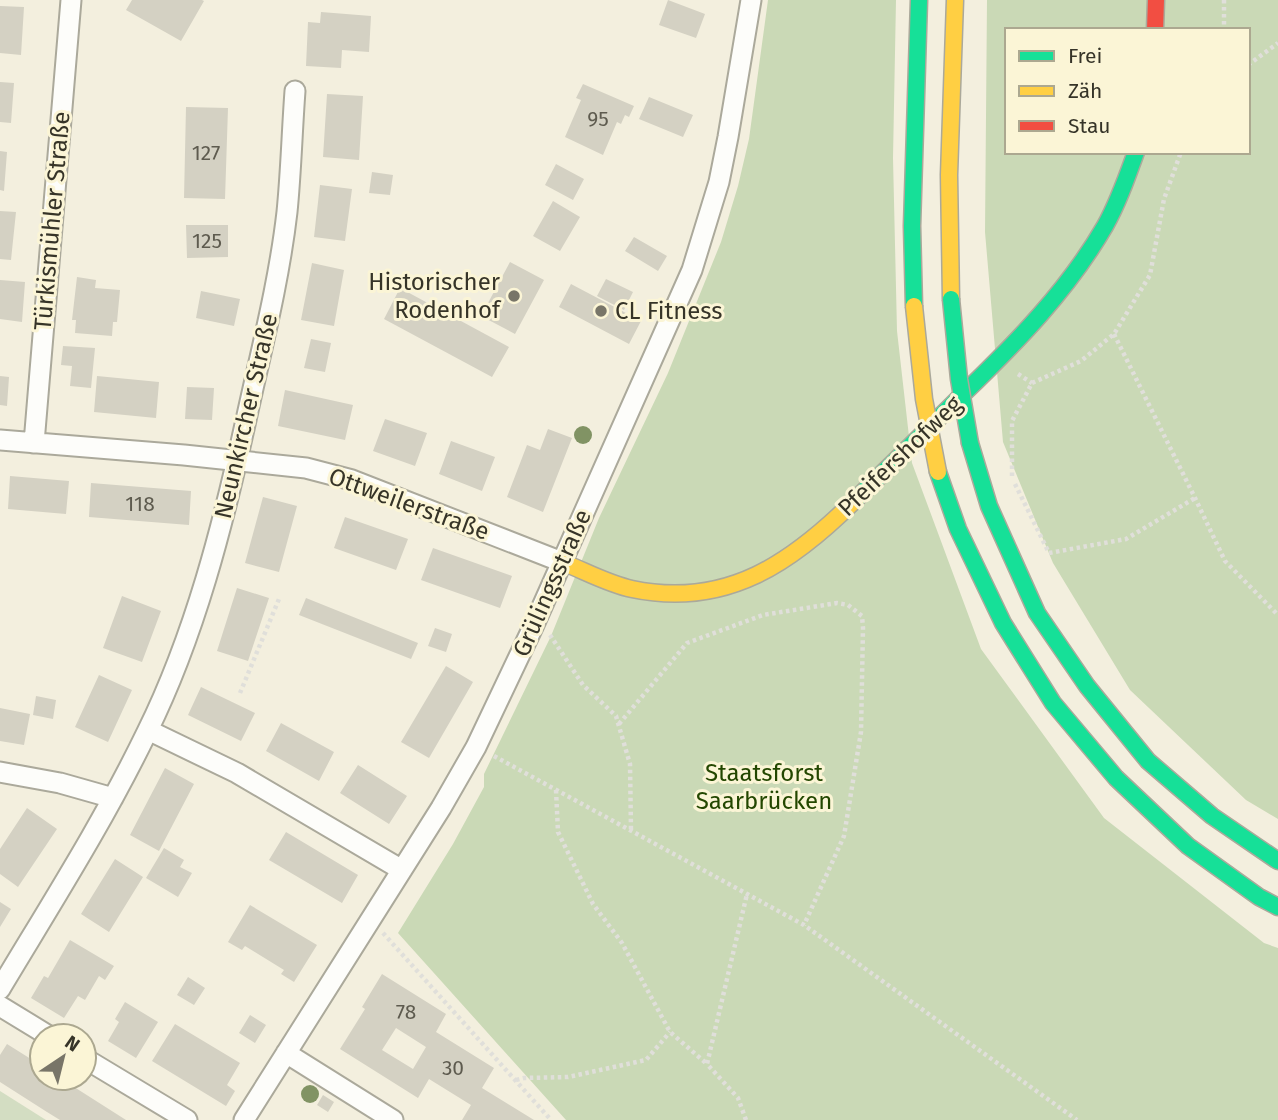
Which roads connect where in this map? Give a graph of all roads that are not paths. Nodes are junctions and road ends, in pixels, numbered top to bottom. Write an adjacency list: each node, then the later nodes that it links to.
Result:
1 (71, 0): 10 (street, Türkismühler Straße)
2 (751, 0): 12 (street, Grülingsstraße)
3 (919, 0): 18 (main road, bridge)
4 (955, 0): 16 (main road, bridge)
5 (1156, 0): 6 (main road)
6 (1155, 28)
7 (295, 91): 11 (street, Neunkircher Straße)
8 (1135, 154): 12 (main road, Pfeifershofweg)
9 (0, 440): 10 (street, Ottweilerstraße)
10 (34, 443): 11 (street, Ottweilerstraße)
11 (237, 460): 12 (street, Ottweilerstraße); 13 (street, Neunkircher Straße)
12 (562, 562): 17 (street, Grülingsstraße)
13 (148, 730): 15 (street, Neunkircher Straße); 17 (street)
14 (0, 772): 15 (street)
15 (113, 798): 19 (street, Neunkircher Straße)
16 (1278, 861)
17 (402, 870): 22 (street, Grülingsstraße)
18 (1278, 907)
19 (0, 989)
20 (0, 1006): 21 (street)
21 (28, 1023)
22 (286, 1053): 25 (street, Grülingsstraße); 26 (street)
23 (98, 1066): 24 (street)
24 (187, 1120)
25 (244, 1120)
26 (393, 1120)

